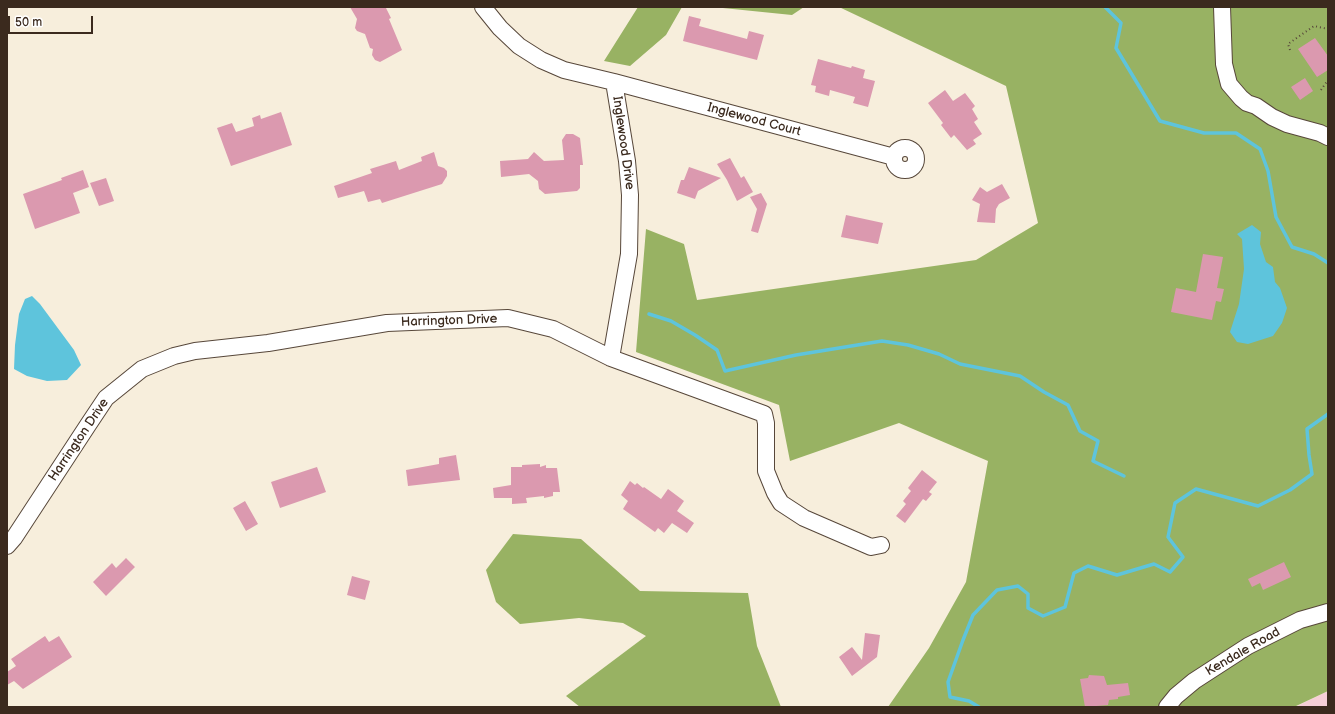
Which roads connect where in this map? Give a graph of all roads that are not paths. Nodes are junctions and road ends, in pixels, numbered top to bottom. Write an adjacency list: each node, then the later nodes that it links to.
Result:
1 (483, 7): 3 (street, Inglewood Drive)
2 (1222, 7): 4 (street)
3 (614, 82): 5 (street, Inglewood Court); 6 (street, Inglewood Drive)
4 (1328, 137)
5 (894, 157)
6 (611, 358): 7 (street, Harrington Drive); 8 (street, Harrington Drive)
7 (881, 545)
8 (7, 546)
9 (1328, 612): 10 (street, Kendale Road)
10 (1167, 707)

